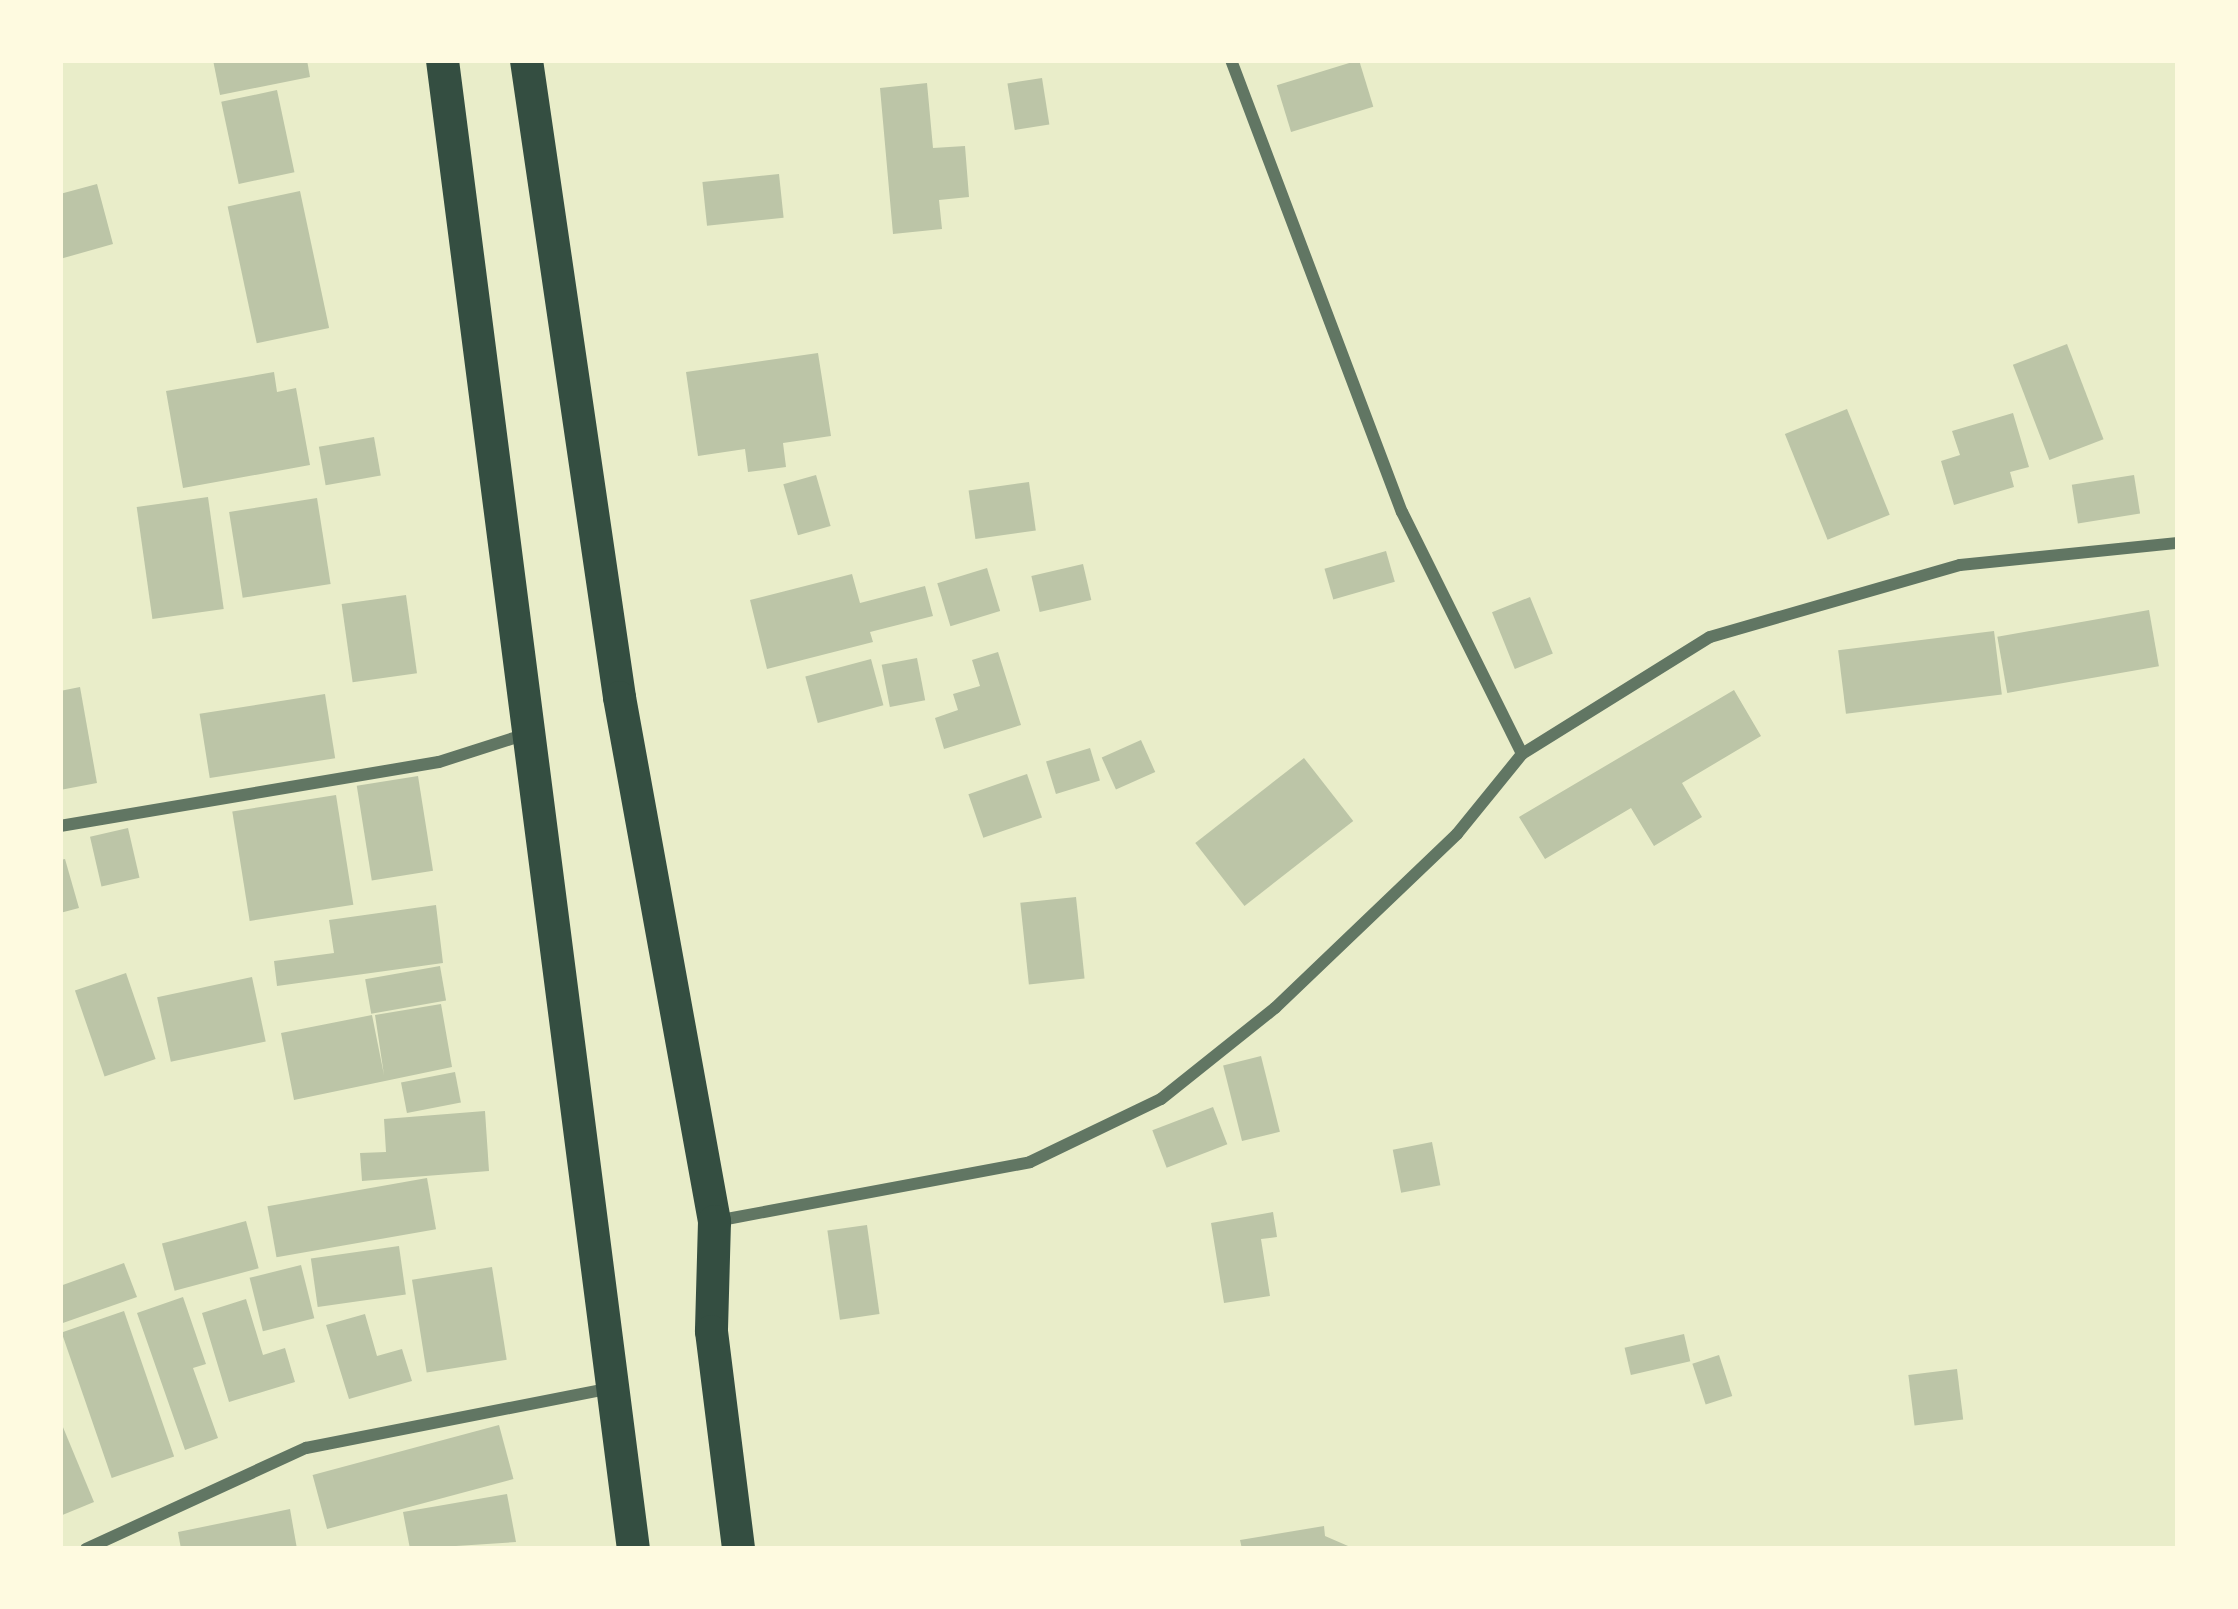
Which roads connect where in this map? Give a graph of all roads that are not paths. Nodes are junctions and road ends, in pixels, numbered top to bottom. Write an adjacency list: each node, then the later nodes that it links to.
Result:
1 (442, 60): 5 (highway)
2 (526, 60): 8 (highway)
3 (1231, 60): 6 (street)
4 (2178, 543): 6 (street)
5 (530, 733): 7 (street); 9 (highway)
6 (1522, 754): 8 (street)
7 (60, 826)
8 (714, 1221): 12 (highway)
9 (607, 1389): 10 (street); 11 (highway)
10 (86, 1549)
11 (633, 1549)
12 (738, 1549)

